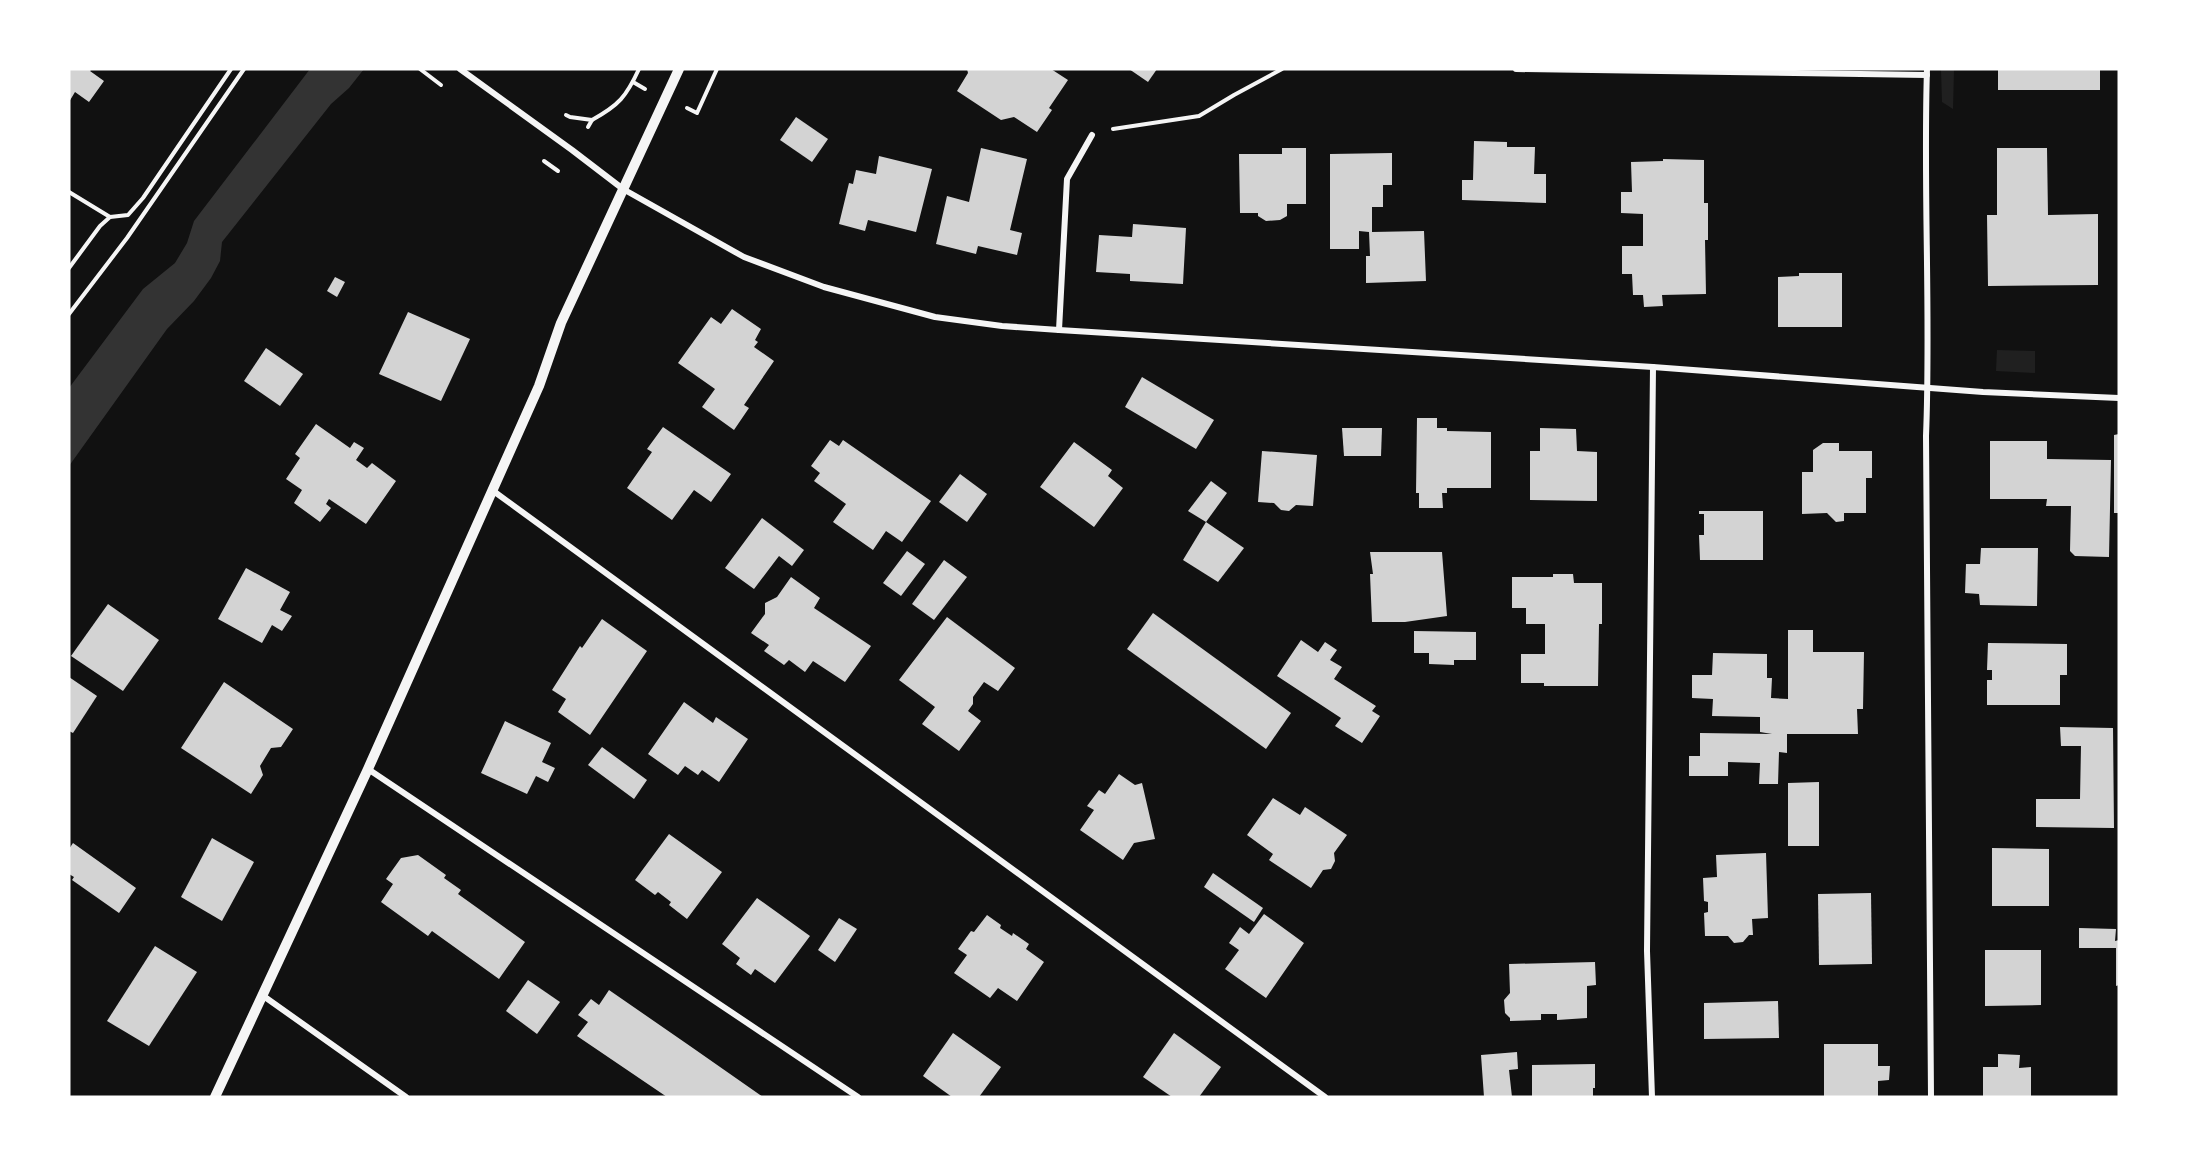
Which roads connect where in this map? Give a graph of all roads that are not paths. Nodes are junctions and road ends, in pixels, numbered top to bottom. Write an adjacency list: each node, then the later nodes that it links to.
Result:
1 (460, 69): 6 (street)
2 (680, 69): 6 (street)
3 (1516, 69): 4 (street)
4 (1927, 72): 9 (street)
5 (1092, 135): 7 (street)
6 (623, 189): 7 (street); 11 (street)
7 (1059, 330): 8 (street)
8 (1653, 367): 9 (street); 18 (street)
9 (1928, 388): 10 (street); 19 (street)
10 (2119, 398)
11 (492, 490): 12 (street); 17 (street)
12 (368, 769): 13 (street); 16 (street)
13 (261, 995): 14 (street); 15 (street)
14 (214, 1097)
15 (406, 1097)
16 (858, 1097)
17 (1325, 1097)
18 (1652, 1097)
19 (1931, 1097)

